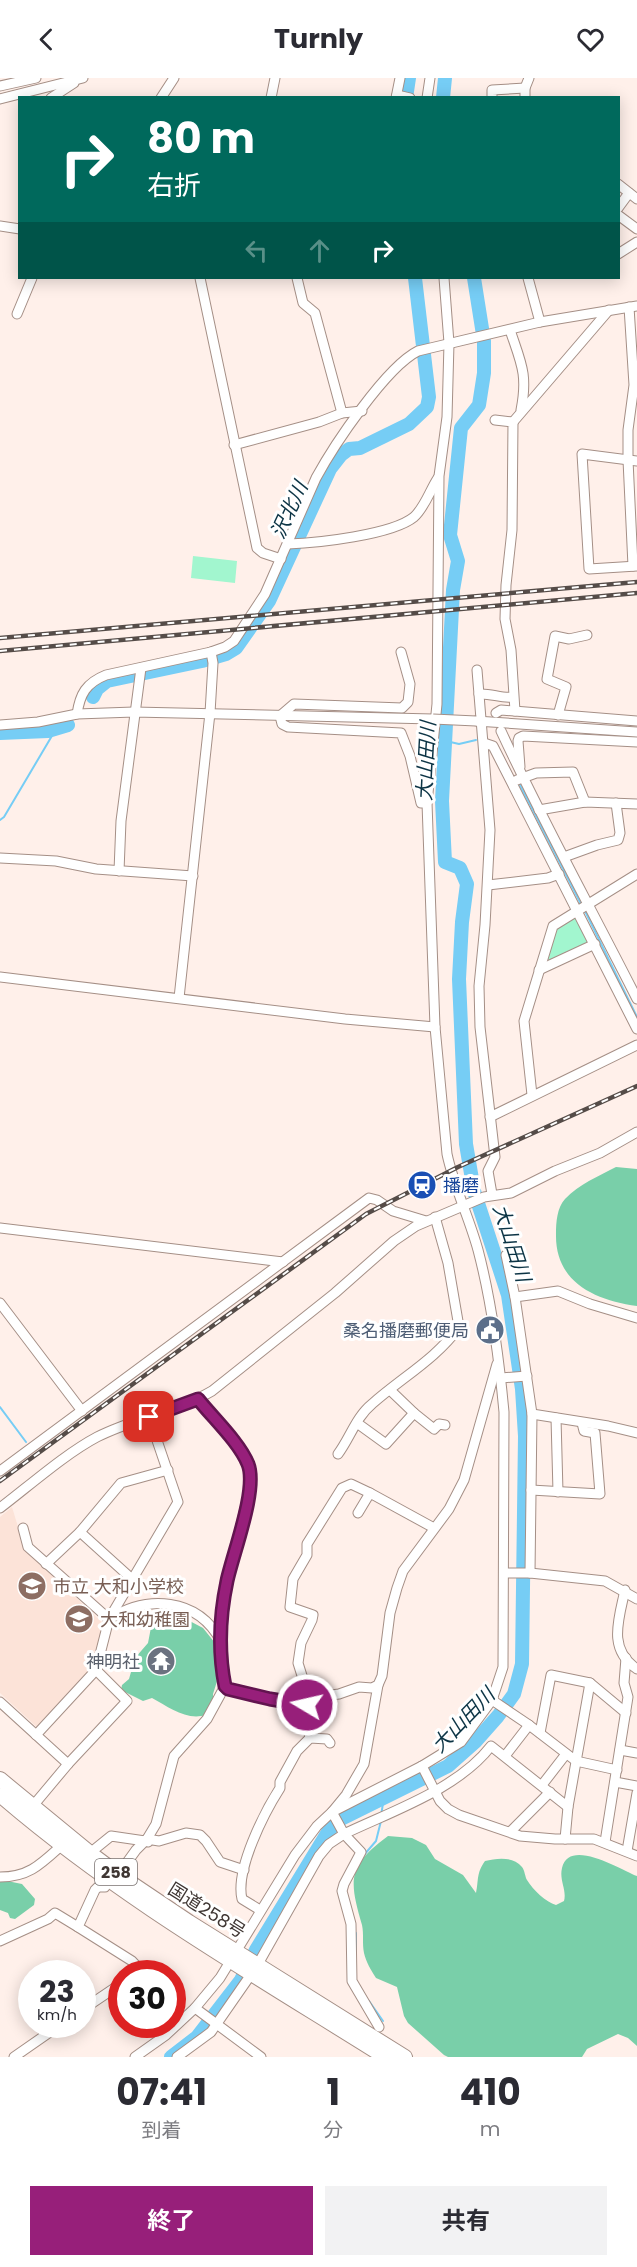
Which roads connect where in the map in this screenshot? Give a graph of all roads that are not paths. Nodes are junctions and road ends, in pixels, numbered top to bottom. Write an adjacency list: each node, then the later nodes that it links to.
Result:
1 (36, 78): 8 (street)
2 (174, 78): 11 (street)
3 (275, 78): 12 (street)
4 (399, 78): 13 (street)
5 (430, 78): 14 (street)
6 (529, 78): 9 (street)
7 (80, 79): 10 (street); 16 (street)
8 (0, 87)
9 (525, 93): 15 (street)
10 (54, 96)
11 (162, 96)
12 (272, 96)
13 (403, 96)
14 (427, 96)
15 (492, 96)
16 (0, 99)
17 (620, 186): 18 (street)
18 (633, 196): 19 (street)
19 (620, 206)
20 (620, 217): 23 (street)
21 (0, 226): 22 (street)
22 (18, 229)
23 (637, 230)
24 (637, 242): 25 (street)
25 (620, 253)
26 (32, 279): 33 (street)
27 (200, 279): 44 (street)
28 (297, 279): 41 (street)
29 (444, 279): 36 (street)
30 (528, 279): 34 (street)
31 (633, 307): 32 (street); 37 (street)
32 (609, 310): 34 (street); 40 (street)
33 (17, 314)
34 (540, 322): 35 (street)
35 (510, 330): 36 (street); 40 (street)
36 (449, 343): 39 (street); 46 (street)
37 (635, 363): 38 (street)
38 (634, 407): 45 (street)
39 (362, 411): 41 (street); 47 (street)
40 (520, 412): 43 (street)
41 (342, 413): 44 (street)
42 (495, 420): 43 (street)
43 (513, 422): 56 (street)
44 (234, 445): 48 (street)
45 (632, 460): 49 (street); 49 (street)
46 (439, 476): 47 (street); 74 (street)
47 (294, 544): 48 (street)
48 (281, 559): 52 (street)
49 (635, 566)
50 (586, 635): 62 (street)
51 (401, 652): 63 (street)
52 (212, 657): 54 (street); 59 (street)
53 (477, 670): 55 (street)
54 (140, 672): 58 (street); 61 (street)
55 (479, 694): 56 (street); 64 (street)
56 (513, 697): 57 (street)
57 (515, 711): 60 (street); 62 (street)
58 (134, 712): 59 (street); 61 (street); 80 (street)
59 (210, 713): 63 (street); 83 (street)
60 (496, 713)
61 (77, 714): 66 (street)
62 (558, 715): 65 (street)
63 (280, 716): 64 (street, bridge); 74 (street)
64 (478, 721): 68 (street); 69 (street)
65 (637, 721)
66 (0, 725)
67 (501, 731): 71 (street)
68 (637, 732)
69 (484, 742): 72 (street); 84 (street)
70 (637, 742): 71 (street)
71 (521, 775): 72 (street); 73 (street); 77 (street)
72 (512, 783): 81 (street)
73 (585, 802): 75 (street); 77 (street)
74 (427, 803): 91 (street)
75 (616, 803): 76 (street); 78 (street)
76 (637, 804)
77 (540, 810): 78 (street)
78 (564, 856): 85 (street)
79 (0, 858): 80 (street)
80 (119, 871): 83 (street)
81 (559, 874): 84 (street); 85 (street)
82 (637, 874): 85 (street)
83 (193, 876): 89 (street)
84 (488, 885): 95 (street)
85 (583, 907): 86 (street); 87 (street); 90 (street)
86 (595, 944): 87 (street); 92 (street)
87 (539, 970): 94 (street)
88 (0, 977): 89 (street)
89 (179, 998): 91 (street)
90 (637, 999)
91 (435, 1027): 98 (street)
92 (637, 1029)
93 (637, 1045): 94 (street)
94 (532, 1095): 95 (street)
95 (490, 1116): 97 (street)
96 (637, 1132): 97 (street)
97 (488, 1195): 98 (street)
98 (465, 1205): 99 (street); 106 (street)
99 (430, 1219): 102 (street); 109 (street); 110 (street)
100 (0, 1228): 102 (street)
101 (506, 1255): 103 (street)
102 (283, 1262): 111 (street)
103 (515, 1297): 105 (street); 107 (street)
104 (0, 1303): 111 (street)
105 (637, 1318)
106 (498, 1359): 108 (street); 129 (street)
107 (525, 1376): 108 (street); 113 (street)
108 (503, 1378): 132 (street)
109 (390, 1390): 112 (street); 116 (street)
110 (198, 1399): 114 (street); 138 (street)
111 (82, 1411): 122 (street)
112 (414, 1413): 116 (street); 118 (street)
113 (532, 1414): 115 (street); 123 (street)
114 (149, 1417): 121 (street); 126 (street)
115 (556, 1418): 117 (street); 124 (street)
116 (357, 1423): 120 (street)
117 (582, 1423): 119 (street); 124 (street)
118 (445, 1425)
119 (637, 1433)
120 (338, 1454)
121 (168, 1470): 130 (street); 134 (street)
122 (0, 1471)
123 (531, 1490): 124 (street); 133 (street)
124 (558, 1492)
125 (370, 1493): 127 (street); 129 (street); 146 (street)
126 (0, 1508)
127 (358, 1513)
128 (23, 1528): 131 (street)
129 (434, 1528): 143 (street)
130 (80, 1532): 131 (street); 134 (street)
131 (46, 1564): 137 (street)
132 (507, 1573): 133 (street); 147 (street)
133 (528, 1573): 135 (street)
134 (132, 1580): 137 (street)
135 (625, 1590): 136 (street); 139 (street)
136 (637, 1599)
137 (109, 1619): 138 (street); 141 (street)
138 (221, 1641): 144 (street)
139 (626, 1658): 140 (street); 148 (street)
140 (637, 1669)
141 (96, 1670): 151 (street); 159 (street)
142 (591, 1683): 148 (street); 150 (street); 158 (street)
143 (378, 1685): 146 (street); 172 (street)
144 (225, 1686): 146 (street); 176 (street)
145 (0, 1702): 151 (street)
146 (308, 1702): 152 (street)
147 (495, 1702): 149 (street); 160 (street)
148 (626, 1713): 154 (street)
149 (529, 1725): 150 (street); 157 (street)
150 (540, 1733): 156 (street)
151 (36, 1735): 159 (street)
152 (310, 1738): 153 (street); 182 (street)
153 (330, 1743)
154 (620, 1750): 155 (street); 161 (street)
155 (637, 1753)
156 (566, 1754): 158 (street); 164 (street)
157 (505, 1756): 164 (street); 166 (street)
158 (576, 1761): 161 (street); 171 (street)
159 (68, 1764): 170 (street)
160 (422, 1766): 166 (street); 172 (street)
161 (617, 1770): 163 (street)
162 (0, 1779): 170 (highway, 国道258号 / 258)
163 (615, 1782): 165 (street); 177 (street)
164 (542, 1785): 167 (street)
165 (637, 1786)
166 (434, 1790): 173 (street); 174 (street)
167 (550, 1792): 171 (street); 173 (street)
168 (637, 1793): 179 (street)
169 (0, 1795): 178 (highway, 国道258号 / 258)
170 (32, 1807): 180 (highway, 国道258号 / 258)
171 (568, 1807): 175 (street)
172 (332, 1812): 174 (street); 186 (street)
173 (511, 1832): 175 (street)
174 (344, 1834): 191 (street); 195 (street)
175 (565, 1839): 177 (street)
176 (146, 1840): 180 (street); 182 (street); 183 (street)
177 (605, 1842): 179 (street)
178 (62, 1845): 184 (street); 189 (highway, 国道258号 / 258)
179 (627, 1851): 181 (street)
180 (90, 1853): 183 (highway, 国道258号 / 258)
181 (637, 1856)
182 (244, 1870): 186 (street)
183 (124, 1873): 189 (highway, 国道258号 / 258)
184 (0, 1877)
185 (105, 1887): 187 (street)
186 (260, 1910): 189 (street)
187 (78, 1928): 188 (street); 190 (street)
188 (0, 1941)
189 (235, 1956): 191 (highway, 国道258号 / 258); 192 (street)
190 (123, 1960)
191 (253, 1967): 194 (street); 204 (highway, 国道258号 / 258); 205 (highway, 国道258号 / 258)
192 (195, 2008): 193 (street); 194 (street)
193 (186, 2013)
194 (216, 2025): 198 (street); 201 (street)
195 (379, 2027)
196 (41, 2038): 199 (street)
197 (156, 2038): 200 (street)
198 (251, 2051): 202 (street); 203 (street)
199 (14, 2057)
200 (135, 2057)
201 (177, 2057)
202 (243, 2057)
203 (261, 2057)
204 (385, 2057)
205 (405, 2057)

